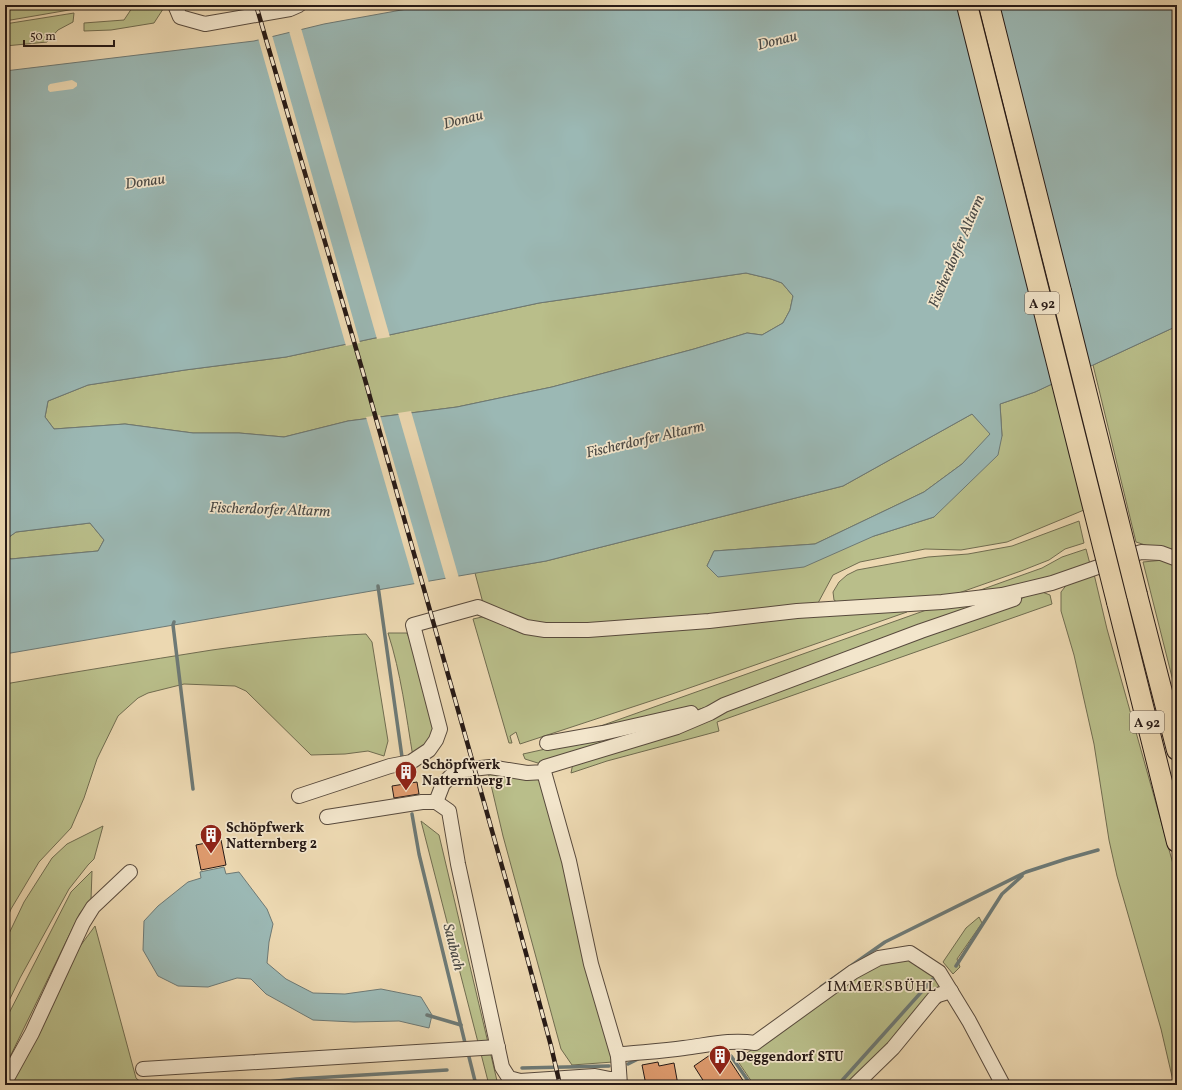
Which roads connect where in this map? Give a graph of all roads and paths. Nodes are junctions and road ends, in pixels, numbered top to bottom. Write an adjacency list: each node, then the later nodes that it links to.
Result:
1 (175, 5): 2 (street)
2 (299, 5)
3 (967, 5): 14 (highway, A 92, bridge)
4 (989, 5): 9 (highway, A 92, bridge)
5 (1177, 559): 6 (street)
6 (1030, 588): 7 (street); 11 (street)
7 (691, 721): 8 (street); 10 (street)
8 (547, 743)
9 (1177, 750)
10 (544, 772): 12 (street); 18 (street)
11 (299, 796)
12 (429, 802): 13 (street); 17 (street)
13 (327, 817)
14 (1177, 842)
15 (130, 872): 20 (street)
16 (951, 991): 18 (street); 22 (street); 23 (street)
17 (498, 1047): 19 (street); 21 (street)
18 (618, 1056): 21 (street)
19 (143, 1069)
20 (5, 1082)
21 (619, 1082)
22 (855, 1085)
23 (1003, 1085)

